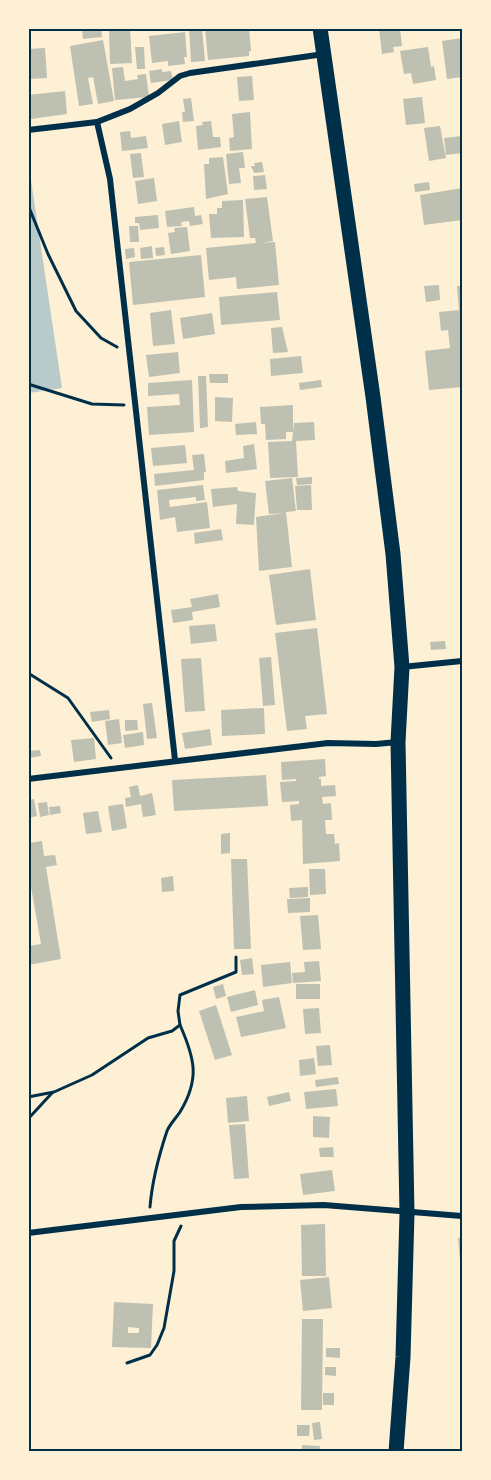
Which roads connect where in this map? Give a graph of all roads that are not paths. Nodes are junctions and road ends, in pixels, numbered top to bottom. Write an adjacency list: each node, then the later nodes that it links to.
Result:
1 (320, 28): 2 (highway)
2 (324, 54): 3 (street); 6 (highway)
3 (97, 122): 4 (street); 8 (street)
4 (28, 130)
5 (462, 661): 6 (street)
6 (402, 667): 7 (highway)
7 (398, 742): 8 (street); 10 (highway)
8 (175, 760): 9 (street)
9 (28, 779)
10 (407, 1213): 11 (street); 12 (street); 13 (highway)
11 (462, 1216)
12 (28, 1233)
13 (396, 1452)

